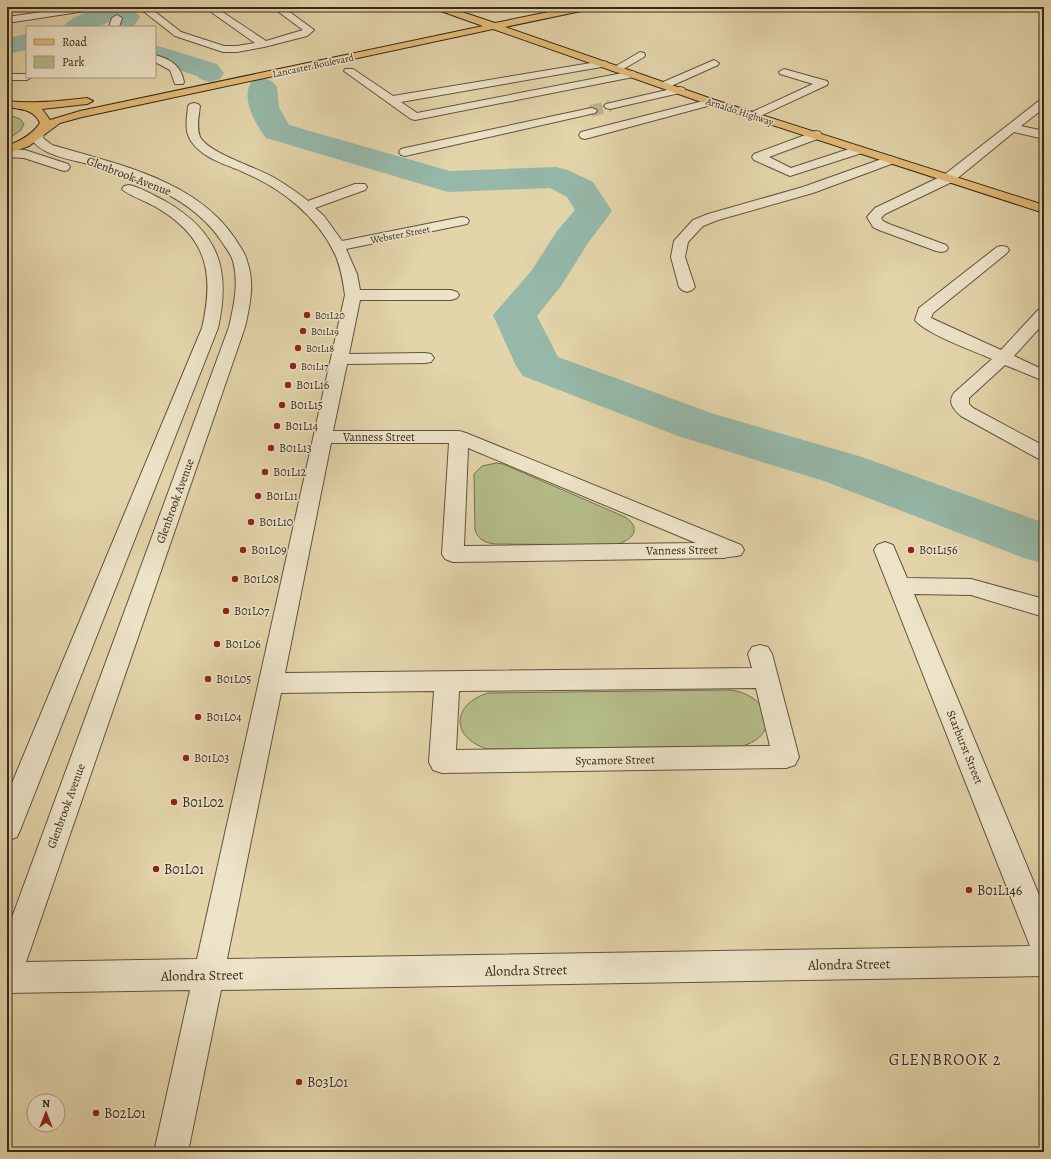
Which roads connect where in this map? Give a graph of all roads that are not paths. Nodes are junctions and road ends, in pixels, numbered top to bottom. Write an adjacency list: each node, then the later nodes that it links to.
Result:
1 (92, 7): 8 (street)
2 (143, 7): 13 (street)
3 (209, 7): 13 (street)
4 (277, 7): 13 (street)
5 (438, 7): 10 (main road, Arnaldo Highway)
6 (547, 7): 10 (main road, Lancaster Boulevard)
7 (586, 7): 12 (main road, Lancaster Boulevard)
8 (54, 14): 9 (street); 11 (street)
9 (7, 20)
10 (478, 21): 12 (main road, Arnaldo Highway); 24 (main road, Lancaster Boulevard)
11 (39, 25)
12 (494, 27): 17 (main road, Arnaldo Highway); 41 (main road, Lancaster Boulevard)
13 (264, 44)
14 (640, 55): 18 (street)
15 (156, 58): 25 (street)
16 (714, 63): 26 (street)
17 (604, 64): 18 (main road, Arnaldo Highway); 29 (street)
18 (616, 68): 21 (main road, Arnaldo Highway)
19 (349, 71): 29 (street)
20 (784, 72): 37 (street)
21 (633, 74): 26 (main road, Arnaldo Highway); 38 (street)
22 (7, 77): 23 (street)
23 (26, 77)
24 (201, 78)
25 (179, 82)
26 (665, 85): 27 (main road, Arnaldo Highway)
27 (680, 90): 30 (main road, Arnaldo Highway); 35 (street)
28 (95, 99): 33 (main road)
29 (392, 100): 38 (street)
30 (711, 102): 37 (main road, Arnaldo Highway); 42 (street)
31 (1044, 102): 40 (street)
32 (7, 104): 33 (main road)
33 (24, 106): 41 (main road)
34 (194, 106): 52 (street)
35 (610, 106)
36 (591, 111): 47 (street)
37 (754, 115): 43 (main road, Arnaldo Highway)
38 (415, 117): 39 (street)
39 (432, 128)
40 (1012, 128): 44 (street); 50 (street)
41 (40, 132): 45 (main road, Lancaster Boulevard); 79 (street, Glenbrook Avenue)
42 (585, 135)
43 (816, 135): 46 (main road, Arnaldo Highway); 46 (street)
44 (1044, 135)
45 (7, 150)
46 (858, 150): 49 (main road, Arnaldo Highway)
47 (405, 152)
48 (7, 153): 76 (street, Glenbrook Avenue)
49 (890, 160): 50 (main road, Arnaldo Highway); 58 (street)
50 (949, 178): 53 (main road, Arnaldo Highway); 56 (street)
51 (360, 187): 52 (street)
52 (305, 207): 55 (street)
53 (1044, 209)
54 (462, 221): 55 (street, Webster Street)
55 (338, 246): 59 (street)
56 (941, 248)
57 (1002, 250): 63 (street)
58 (687, 287)
59 (353, 295): 60 (street); 64 (street)
60 (451, 295)
61 (1044, 313): 63 (street)
62 (425, 358): 64 (street)
63 (1003, 358): 65 (street); 68 (street)
64 (339, 359): 66 (street)
65 (1044, 376)
66 (323, 437): 67 (street, Vanness Street); 75 (street)
67 (459, 437): 67 (street, Vanness Street)
68 (1044, 454)
69 (885, 550): 70 (street, Starburst Street)
70 (900, 586): 71 (street); 77 (street, Starburst Street)
71 (1044, 608)
72 (760, 654): 73 (street, Sycamore Street)
73 (766, 678): 74 (street); 74 (street, Sycamore Street)
74 (447, 682): 75 (street)
75 (270, 684): 80 (street)
76 (7, 828)
77 (1044, 943)
78 (1044, 961): 80 (street, Alondra Street)
79 (7, 973)
80 (208, 975): 81 (street, Alondra Street); 82 (street)
81 (7, 978)
82 (171, 1152)

